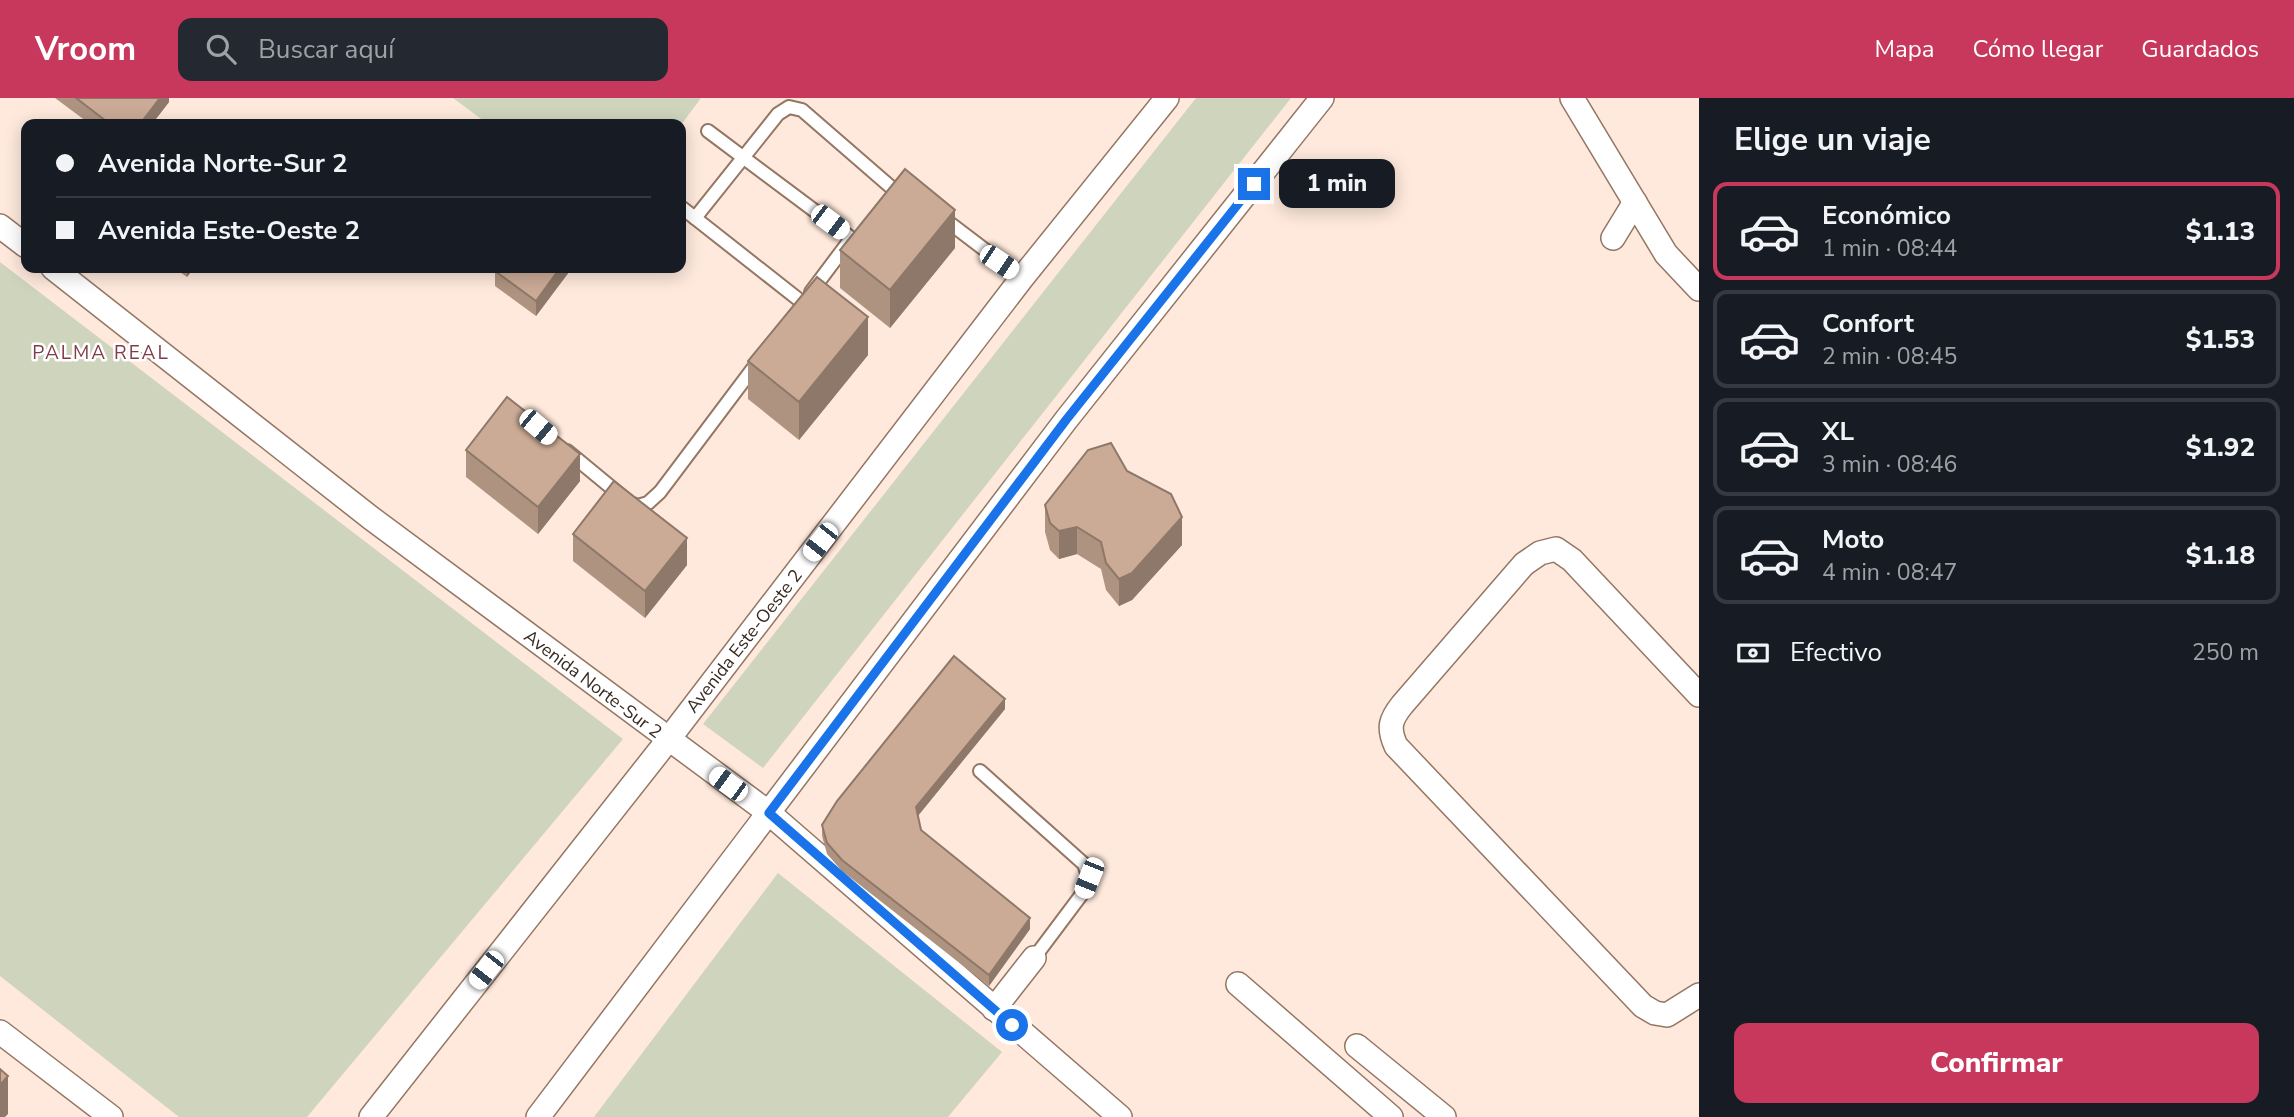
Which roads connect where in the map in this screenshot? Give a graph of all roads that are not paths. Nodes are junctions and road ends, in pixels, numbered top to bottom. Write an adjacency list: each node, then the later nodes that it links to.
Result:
1 (1167, 98): 15 (street, Avenida Este-Oeste 2)
2 (1322, 98): 24 (street)
3 (1572, 98): 7 (street)
4 (708, 131): 5 (lane)
5 (744, 158): 6 (lane); 10 (lane); 17 (lane)
6 (900, 197)
7 (1634, 202): 12 (street); 16 (street)
8 (929, 208): 15 (lane)
9 (686, 211): 10 (lane)
10 (695, 218): 17 (lane)
11 (0, 226): 13 (street)
12 (1613, 238)
13 (21, 242)
14 (59, 273): 22 (street, Avenida Norte-Sur 2)
15 (1022, 278): 22 (street, Avenida Este-Oeste 2)
16 (1699, 289)
17 (803, 303): 18 (lane)
18 (794, 314)
19 (769, 347): 20 (lane)
20 (558, 444)
21 (1699, 695): 27 (street)
22 (668, 740): 24 (street, Avenida Norte-Sur 2); 32 (street, Avenida Este-Oeste 2)
23 (980, 771): 25 (lane)
24 (769, 813): 28 (street, Avenida Norte-Sur 2); 33 (street)
25 (1034, 958): 28 (street)
26 (1238, 984): 35 (street)
27 (1699, 995)
28 (994, 1009): 34 (street, Avenida Norte-Sur 2)
29 (0, 1032): 31 (street)
30 (1357, 1045): 36 (street)
31 (111, 1117)
32 (371, 1117)
33 (538, 1117)
34 (1120, 1117)
35 (1391, 1117)
36 (1444, 1117)

